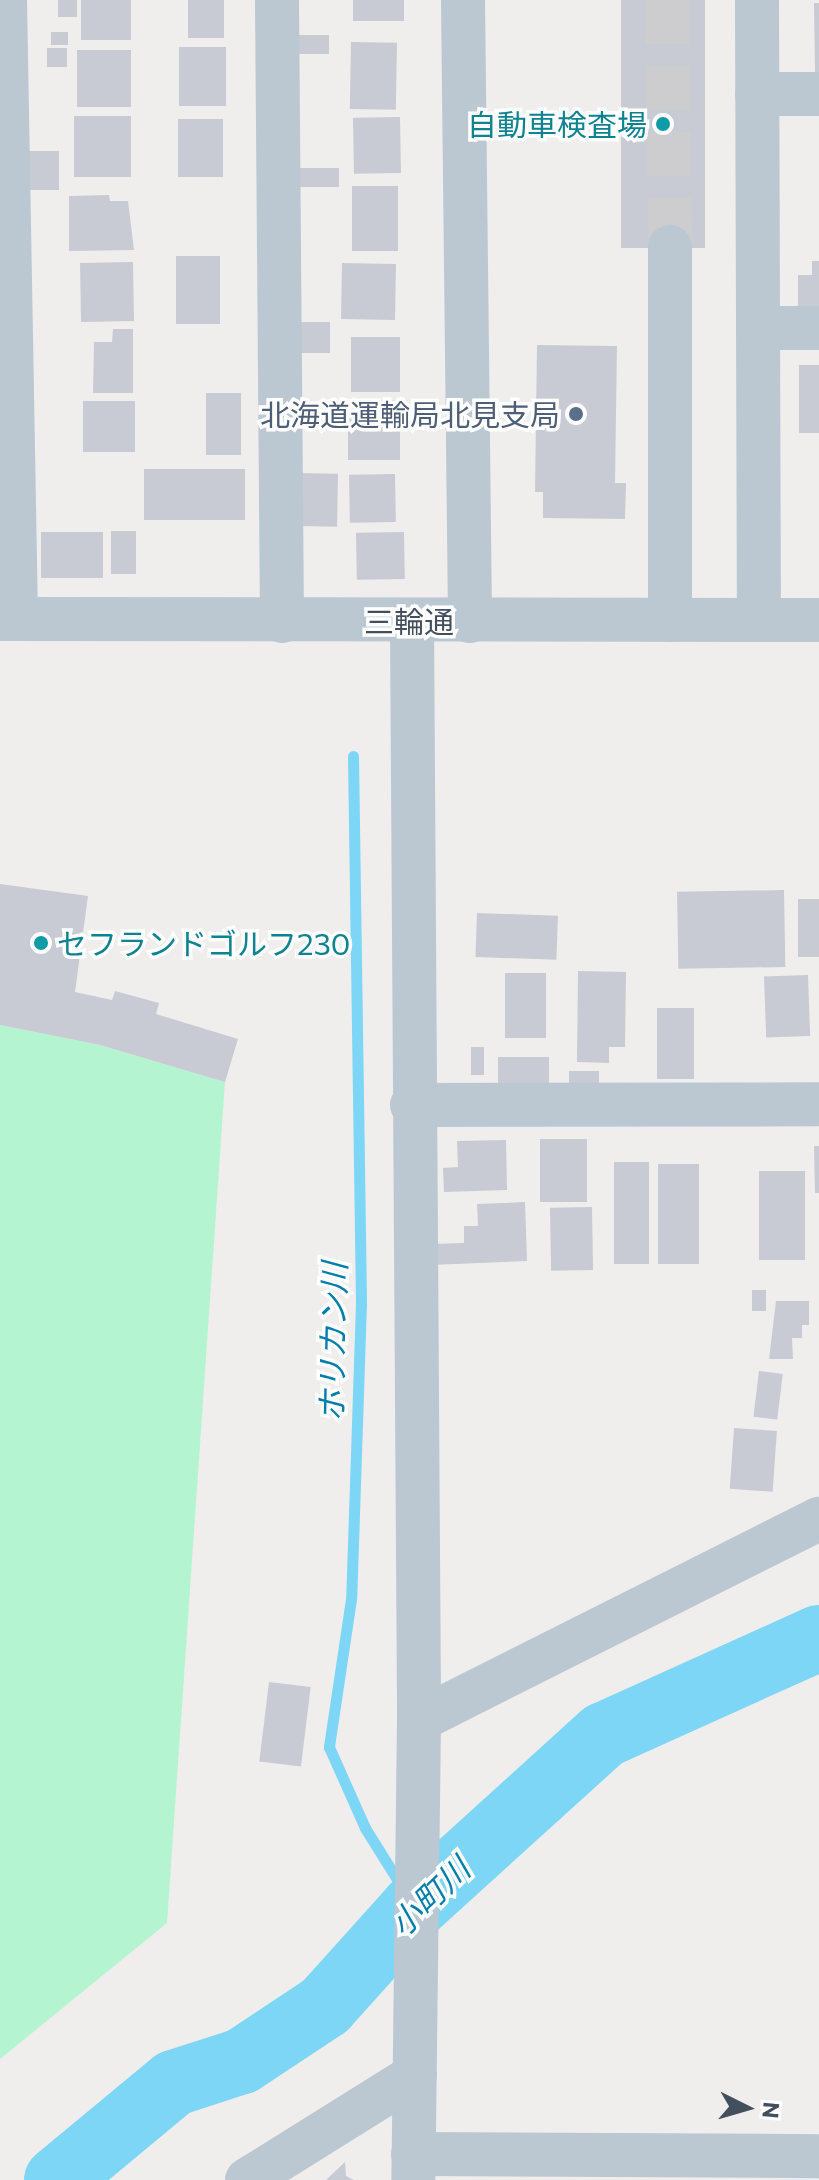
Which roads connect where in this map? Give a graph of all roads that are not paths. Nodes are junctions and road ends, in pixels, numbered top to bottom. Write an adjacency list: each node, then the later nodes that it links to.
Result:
1 (5, 0): 10 (street)
2 (277, 0): 14 (street)
3 (463, 0): 15 (street)
4 (757, 0): 5 (street)
5 (757, 94): 6 (street); 8 (street)
6 (819, 94)
7 (670, 247): 11 (street)
8 (758, 328): 9 (street); 12 (street)
9 (819, 328)
10 (8, 619): 14 (street, 三輪通)
11 (670, 620): 12 (street, 三輪通); 15 (street, 三輪通)
12 (759, 620): 13 (street, 三輪通)
13 (819, 620)
14 (282, 621): 16 (street, 三輪通)
15 (470, 621): 16 (street, 三輪通)
16 (412, 622): 18 (street)
17 (819, 1104): 18 (street)
18 (412, 1105): 20 (street)
19 (819, 1519): 20 (street)
20 (419, 1720): 21 (street)
21 (415, 2057): 23 (street); 24 (street)
22 (819, 2156): 23 (street)
23 (413, 2167)
24 (247, 2180)

